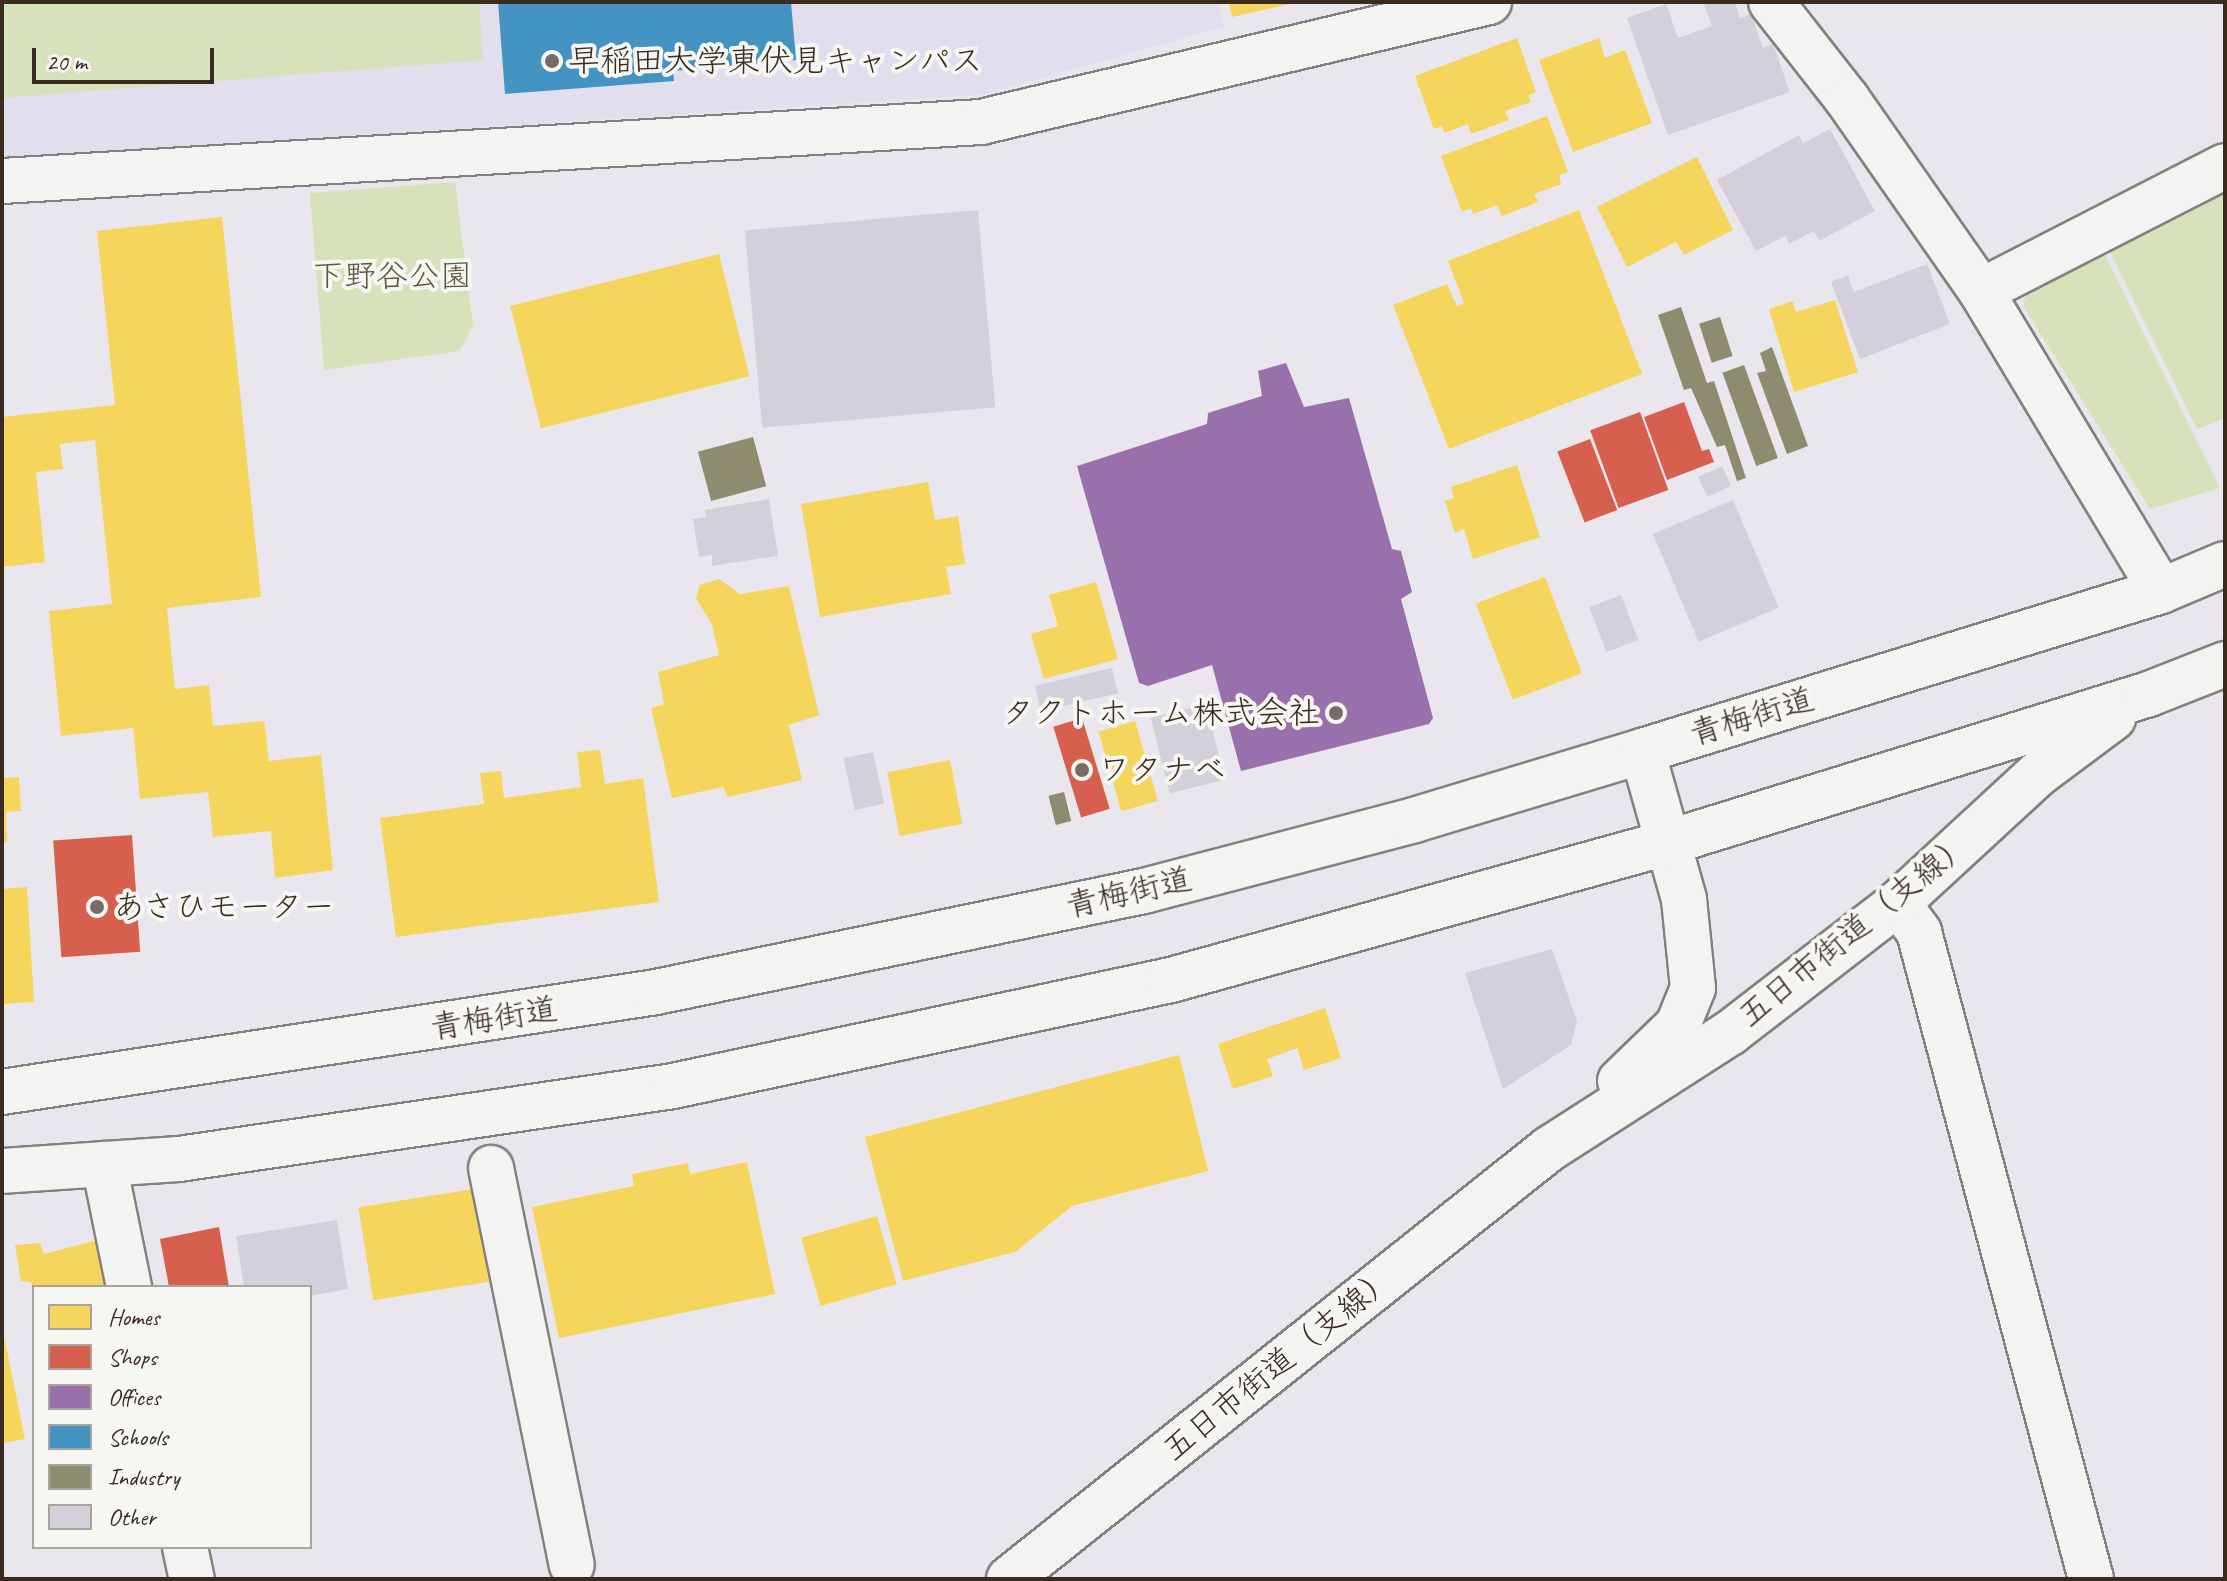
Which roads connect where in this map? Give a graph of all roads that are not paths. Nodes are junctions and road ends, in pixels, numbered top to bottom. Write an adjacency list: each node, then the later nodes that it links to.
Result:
1 (1489, 2): 4 (main road)
2 (1771, 2): 5 (main road)
3 (2225, 166): 5 (main road)
4 (2, 181)
5 (1981, 291): 7 (main road)
6 (2225, 564): 7 (main road, 青梅街道)
7 (2161, 591): 10 (main road, 青梅街道)
8 (2224, 667): 9 (main road)
9 (2149, 694): 11 (main road); 12 (main road, 五日市街道（支線）)
10 (1642, 751): 11 (main road, 五日市街道（支線）); 13 (main road, 青梅街道)
11 (1670, 842): 14 (main road, 五日市街道（支線）); 15 (main road)
12 (1898, 903): 14 (main road, 五日市街道（支線）); 23 (main road)
13 (2, 1092)
14 (1549, 1149): 22 (main road, 五日市街道（支線）)
15 (104, 1164): 17 (main road); 18 (main road)
16 (491, 1168): 20 (main road)
17 (2, 1171)
18 (129, 1285)
19 (185, 1549): 21 (main road)
20 (572, 1565)
21 (192, 1579)
22 (1009, 1579)
23 (2091, 1579)

